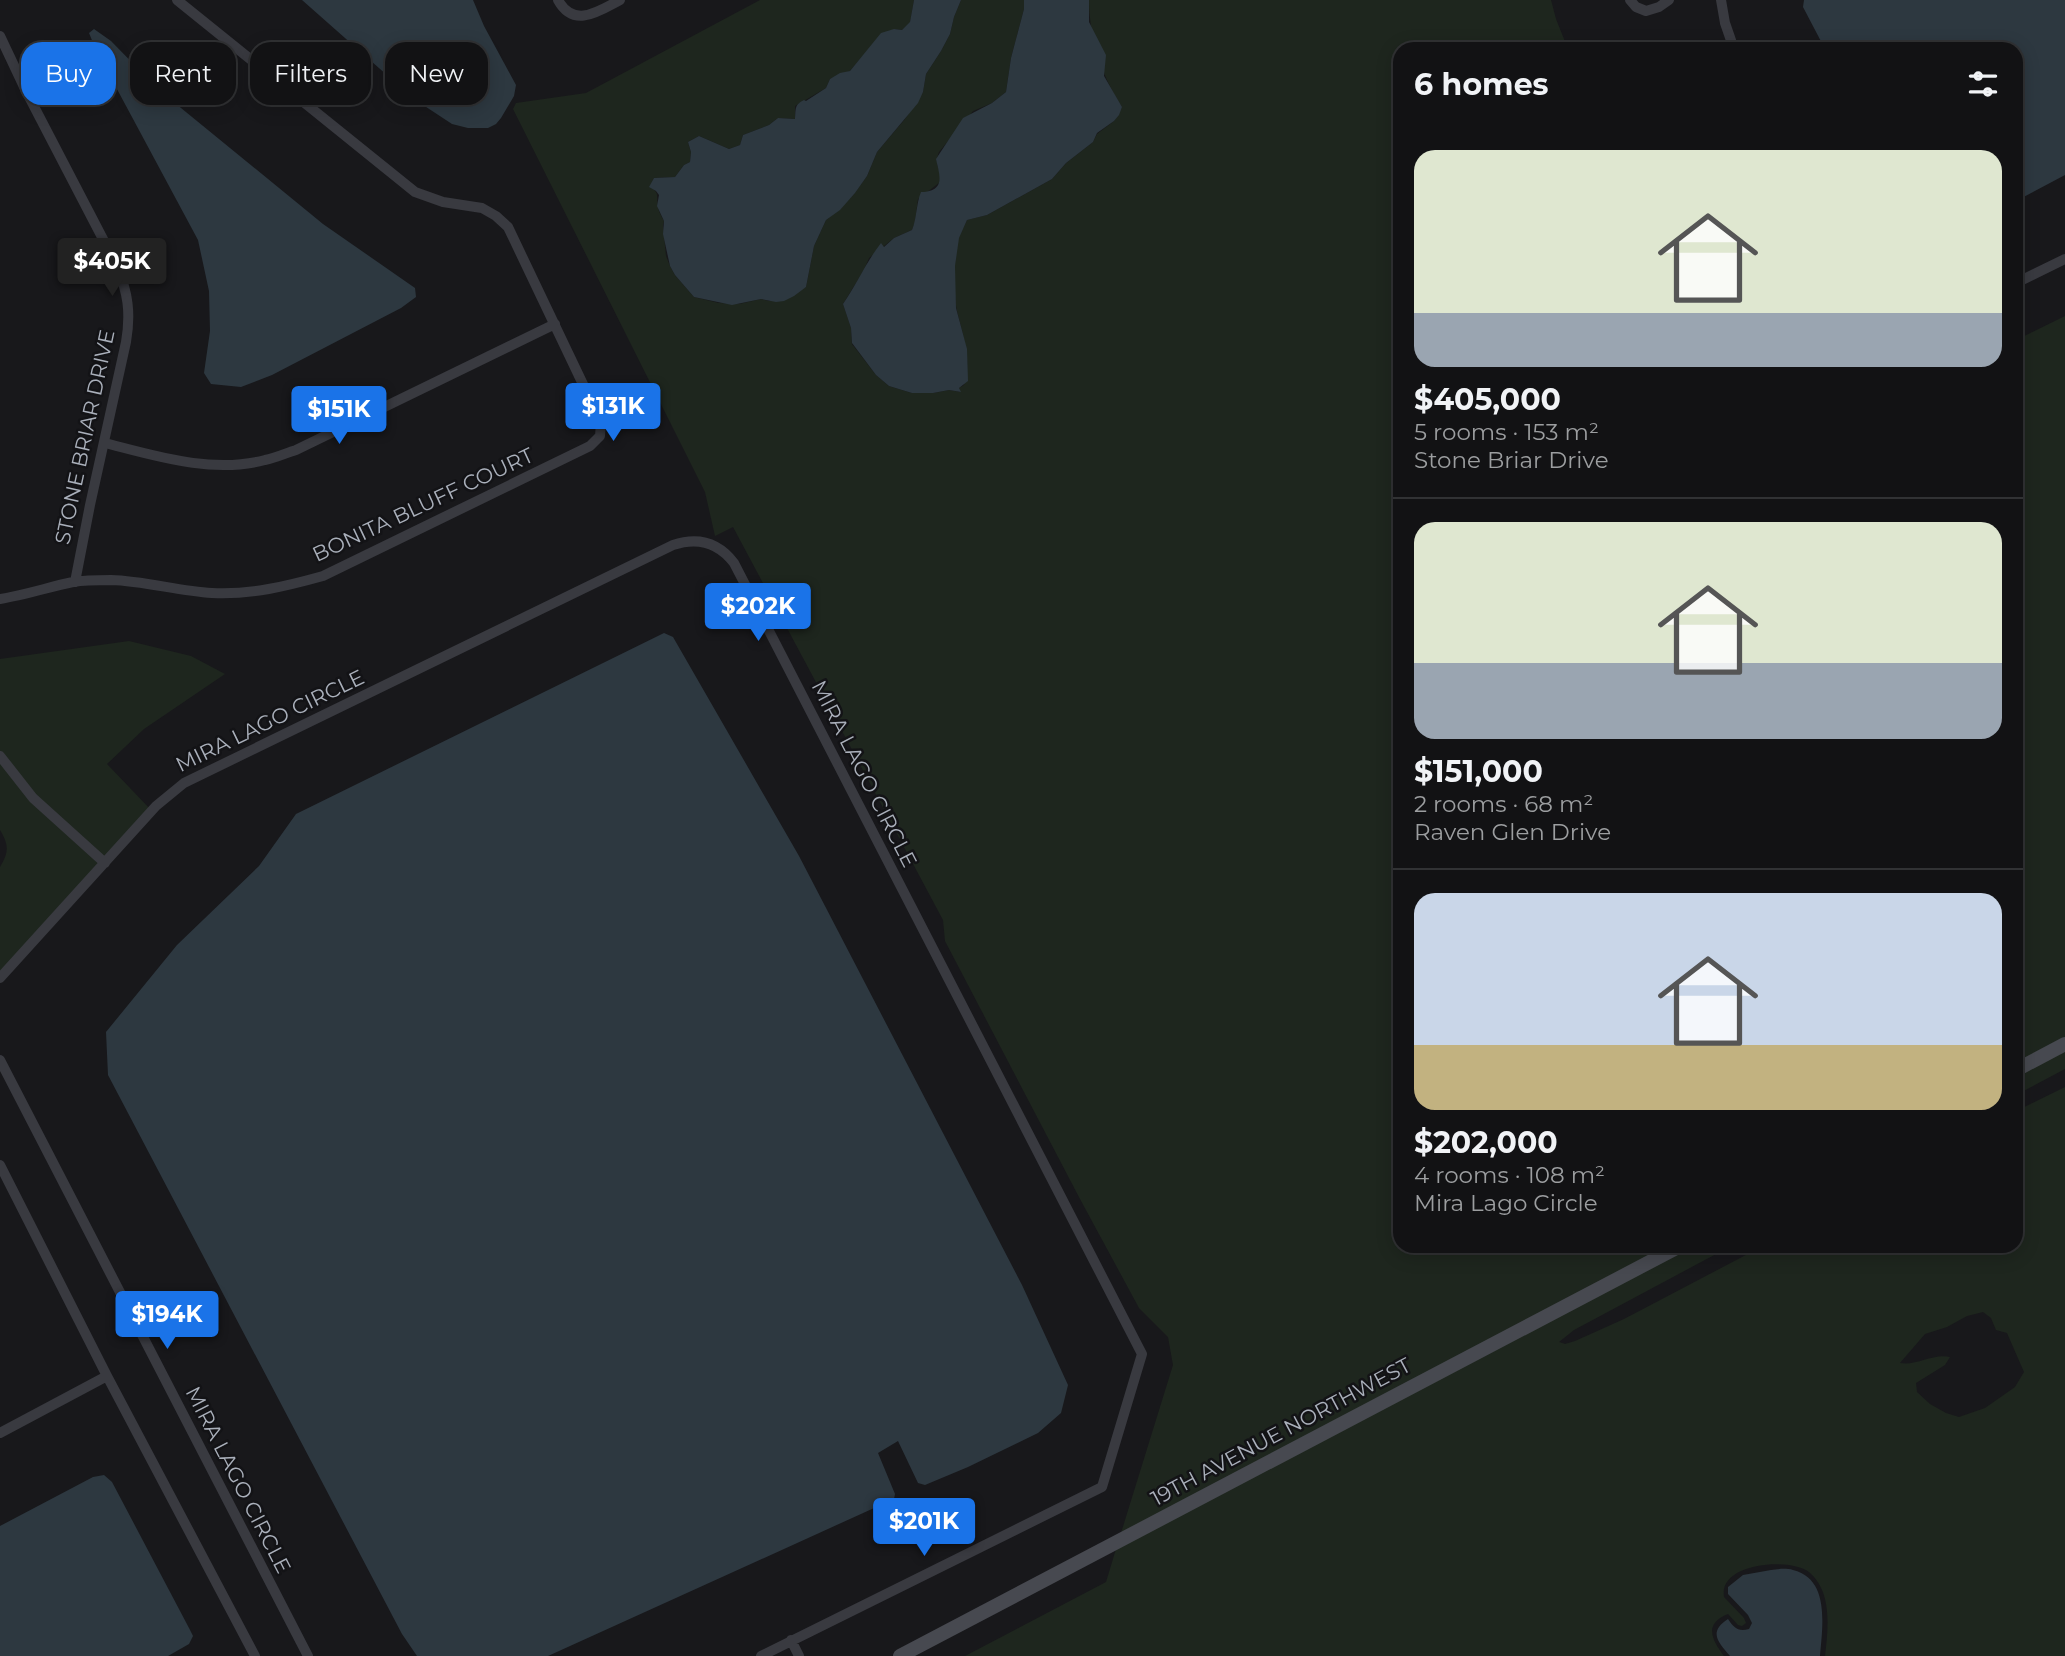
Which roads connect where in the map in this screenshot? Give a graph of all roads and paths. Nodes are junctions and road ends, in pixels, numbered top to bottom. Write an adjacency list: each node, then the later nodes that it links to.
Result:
1 (177, 0): 11 (street, BONITA BLUFF COURT)
2 (558, 0): 3 (street)
3 (620, 0)
4 (1630, 0): 5 (street)
5 (1669, 0)
6 (1721, 0): 8 (street)
7 (0, 36): 12 (street, STONE BRIAR DRIVE)
8 (1732, 42)
9 (2065, 259): 10 (street)
10 (2023, 280)
11 (555, 324): 12 (street); 13 (street, BONITA BLUFF COURT)
12 (105, 443): 13 (street, STONE BRIAR DRIVE)
13 (75, 582): 14 (street, BONITA BLUFF COURT)
14 (0, 599)
15 (0, 756): 16 (street)
16 (105, 863): 17 (street, MIRA LAGO CIRCLE); 25 (street, MIRA LAGO CIRCLE)
17 (0, 978)
18 (2065, 1044): 20 (street)
19 (0, 1060): 27 (street, MIRA LAGO CIRCLE)
20 (2023, 1066)
21 (0, 1165): 23 (street)
22 (1667, 1253): 30 (street, 19TH AVENUE NORTHWEST)
23 (107, 1376): 24 (street); 26 (street)
24 (0, 1433)
25 (790, 1640): 28 (street, MIRA LAGO CIRCLE); 29 (street)
26 (255, 1656)
27 (307, 1656)
28 (761, 1656)
29 (799, 1656)
30 (900, 1656)

